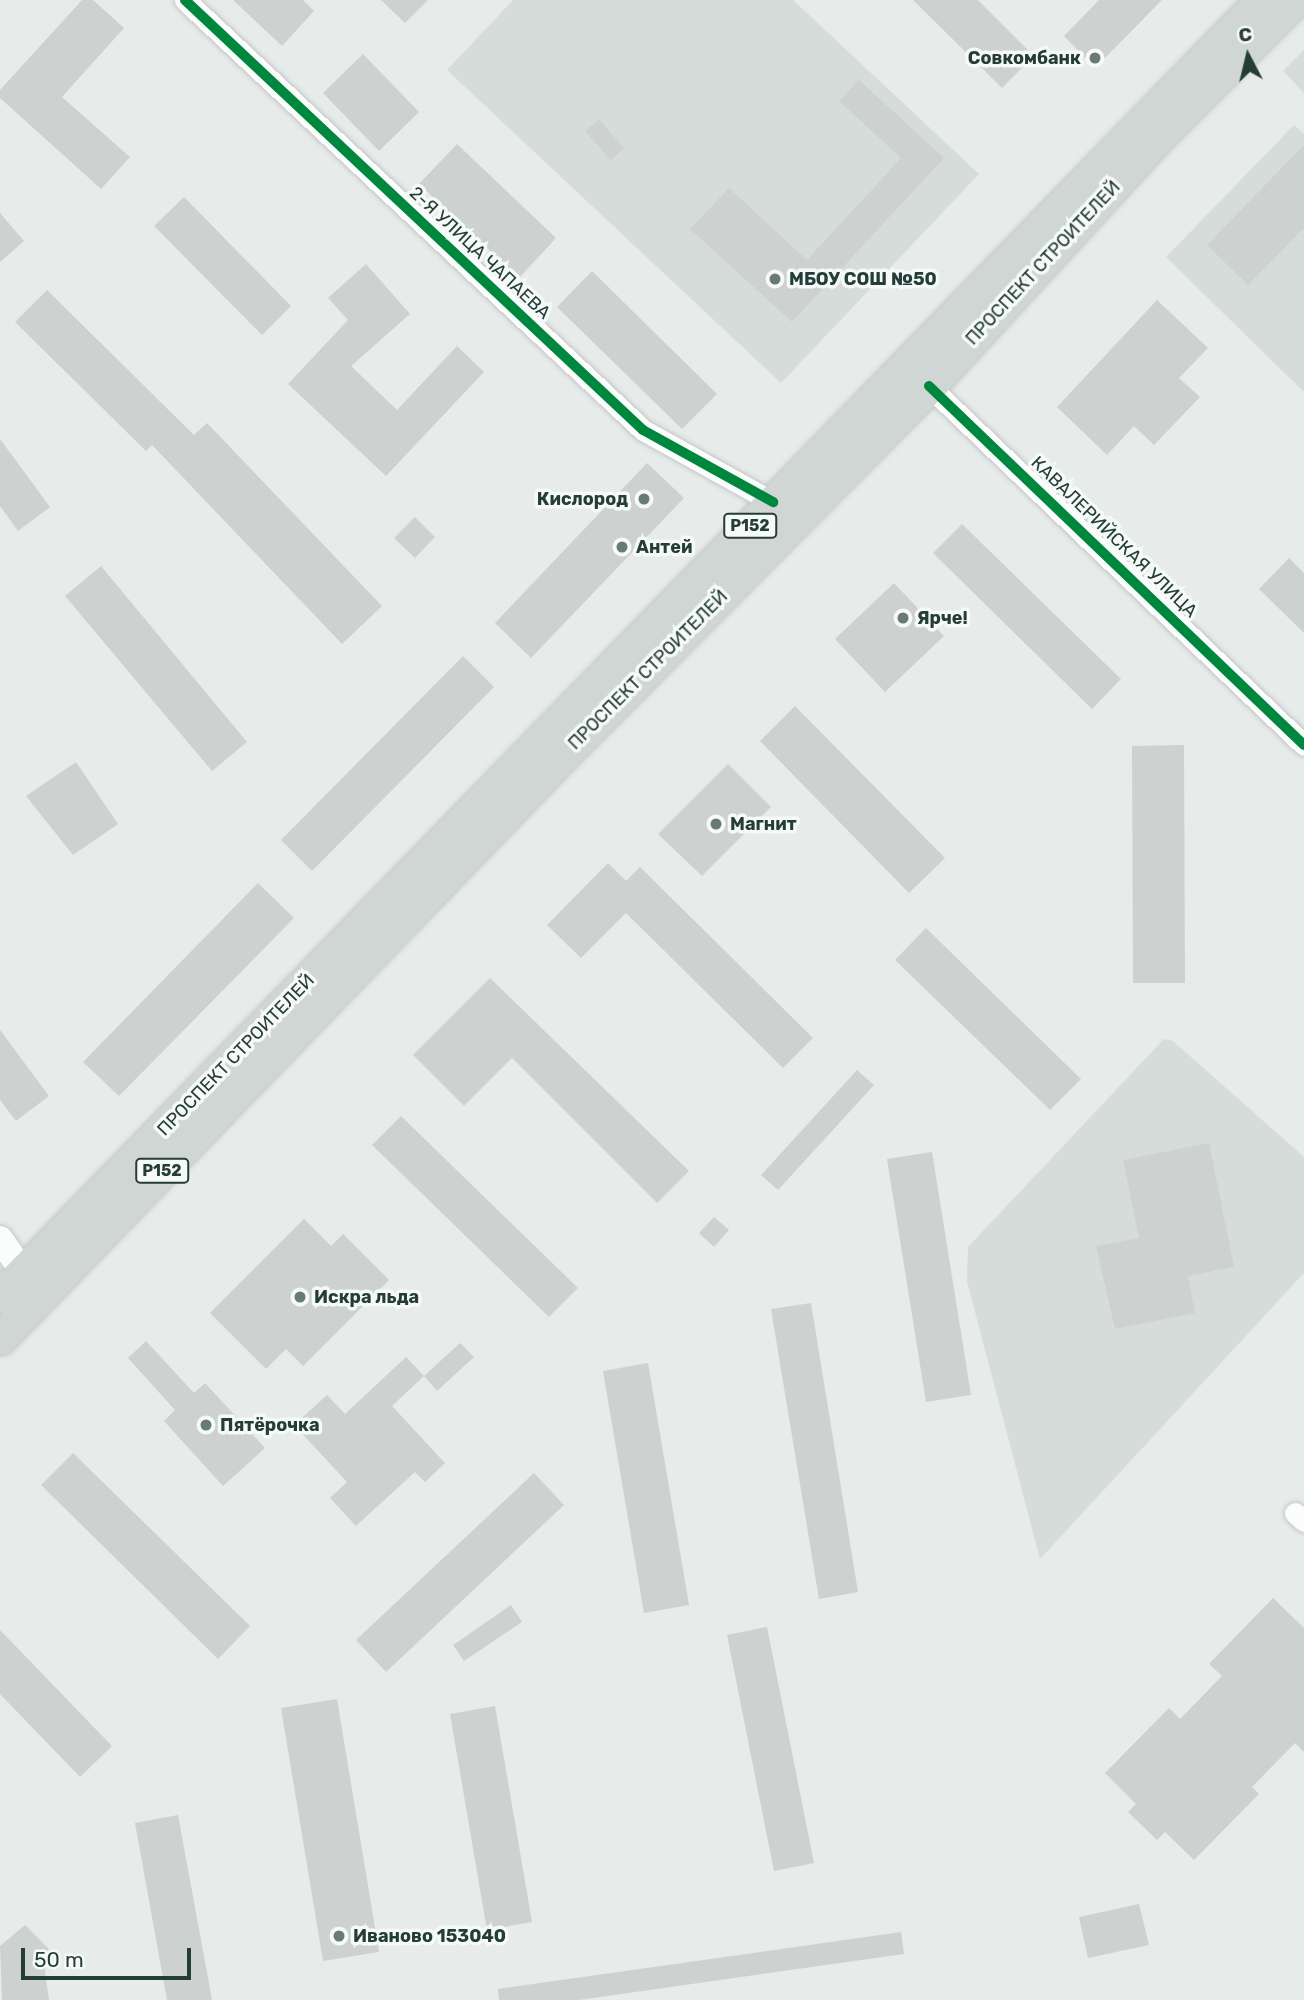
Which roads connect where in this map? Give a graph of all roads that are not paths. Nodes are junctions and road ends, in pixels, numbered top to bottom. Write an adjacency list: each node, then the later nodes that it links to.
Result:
1 (185, 0): 5 (street, 2-Я УЛИЦА ЧАПАЕВА)
2 (1262, 0): 4 (main road, ПРОСПЕКТ СТРОИТЕЛЕЙ / Р152)
3 (1295, 0): 4 (main road, ПРОСПЕКТ СТРОИТЕЛЕЙ / Р152)
4 (918, 376): 5 (main road, ПРОСПЕКТ СТРОИТЕЛЕЙ / Р152); 6 (street, КАВАЛЕРИЙСКАЯ УЛИЦА)
5 (784, 513): 8 (main road, ПРОСПЕКТ СТРОИТЕЛЕЙ / Р152)
6 (1304, 745)
7 (0, 1239): 8 (street)
8 (32, 1284): 9 (main road, ПРОСПЕКТ СТРОИТЕЛЕЙ / Р152); 10 (main road, ПРОСПЕКТ СТРОИТЕЛЕЙ / Р152)
9 (0, 1296)
10 (0, 1338)

